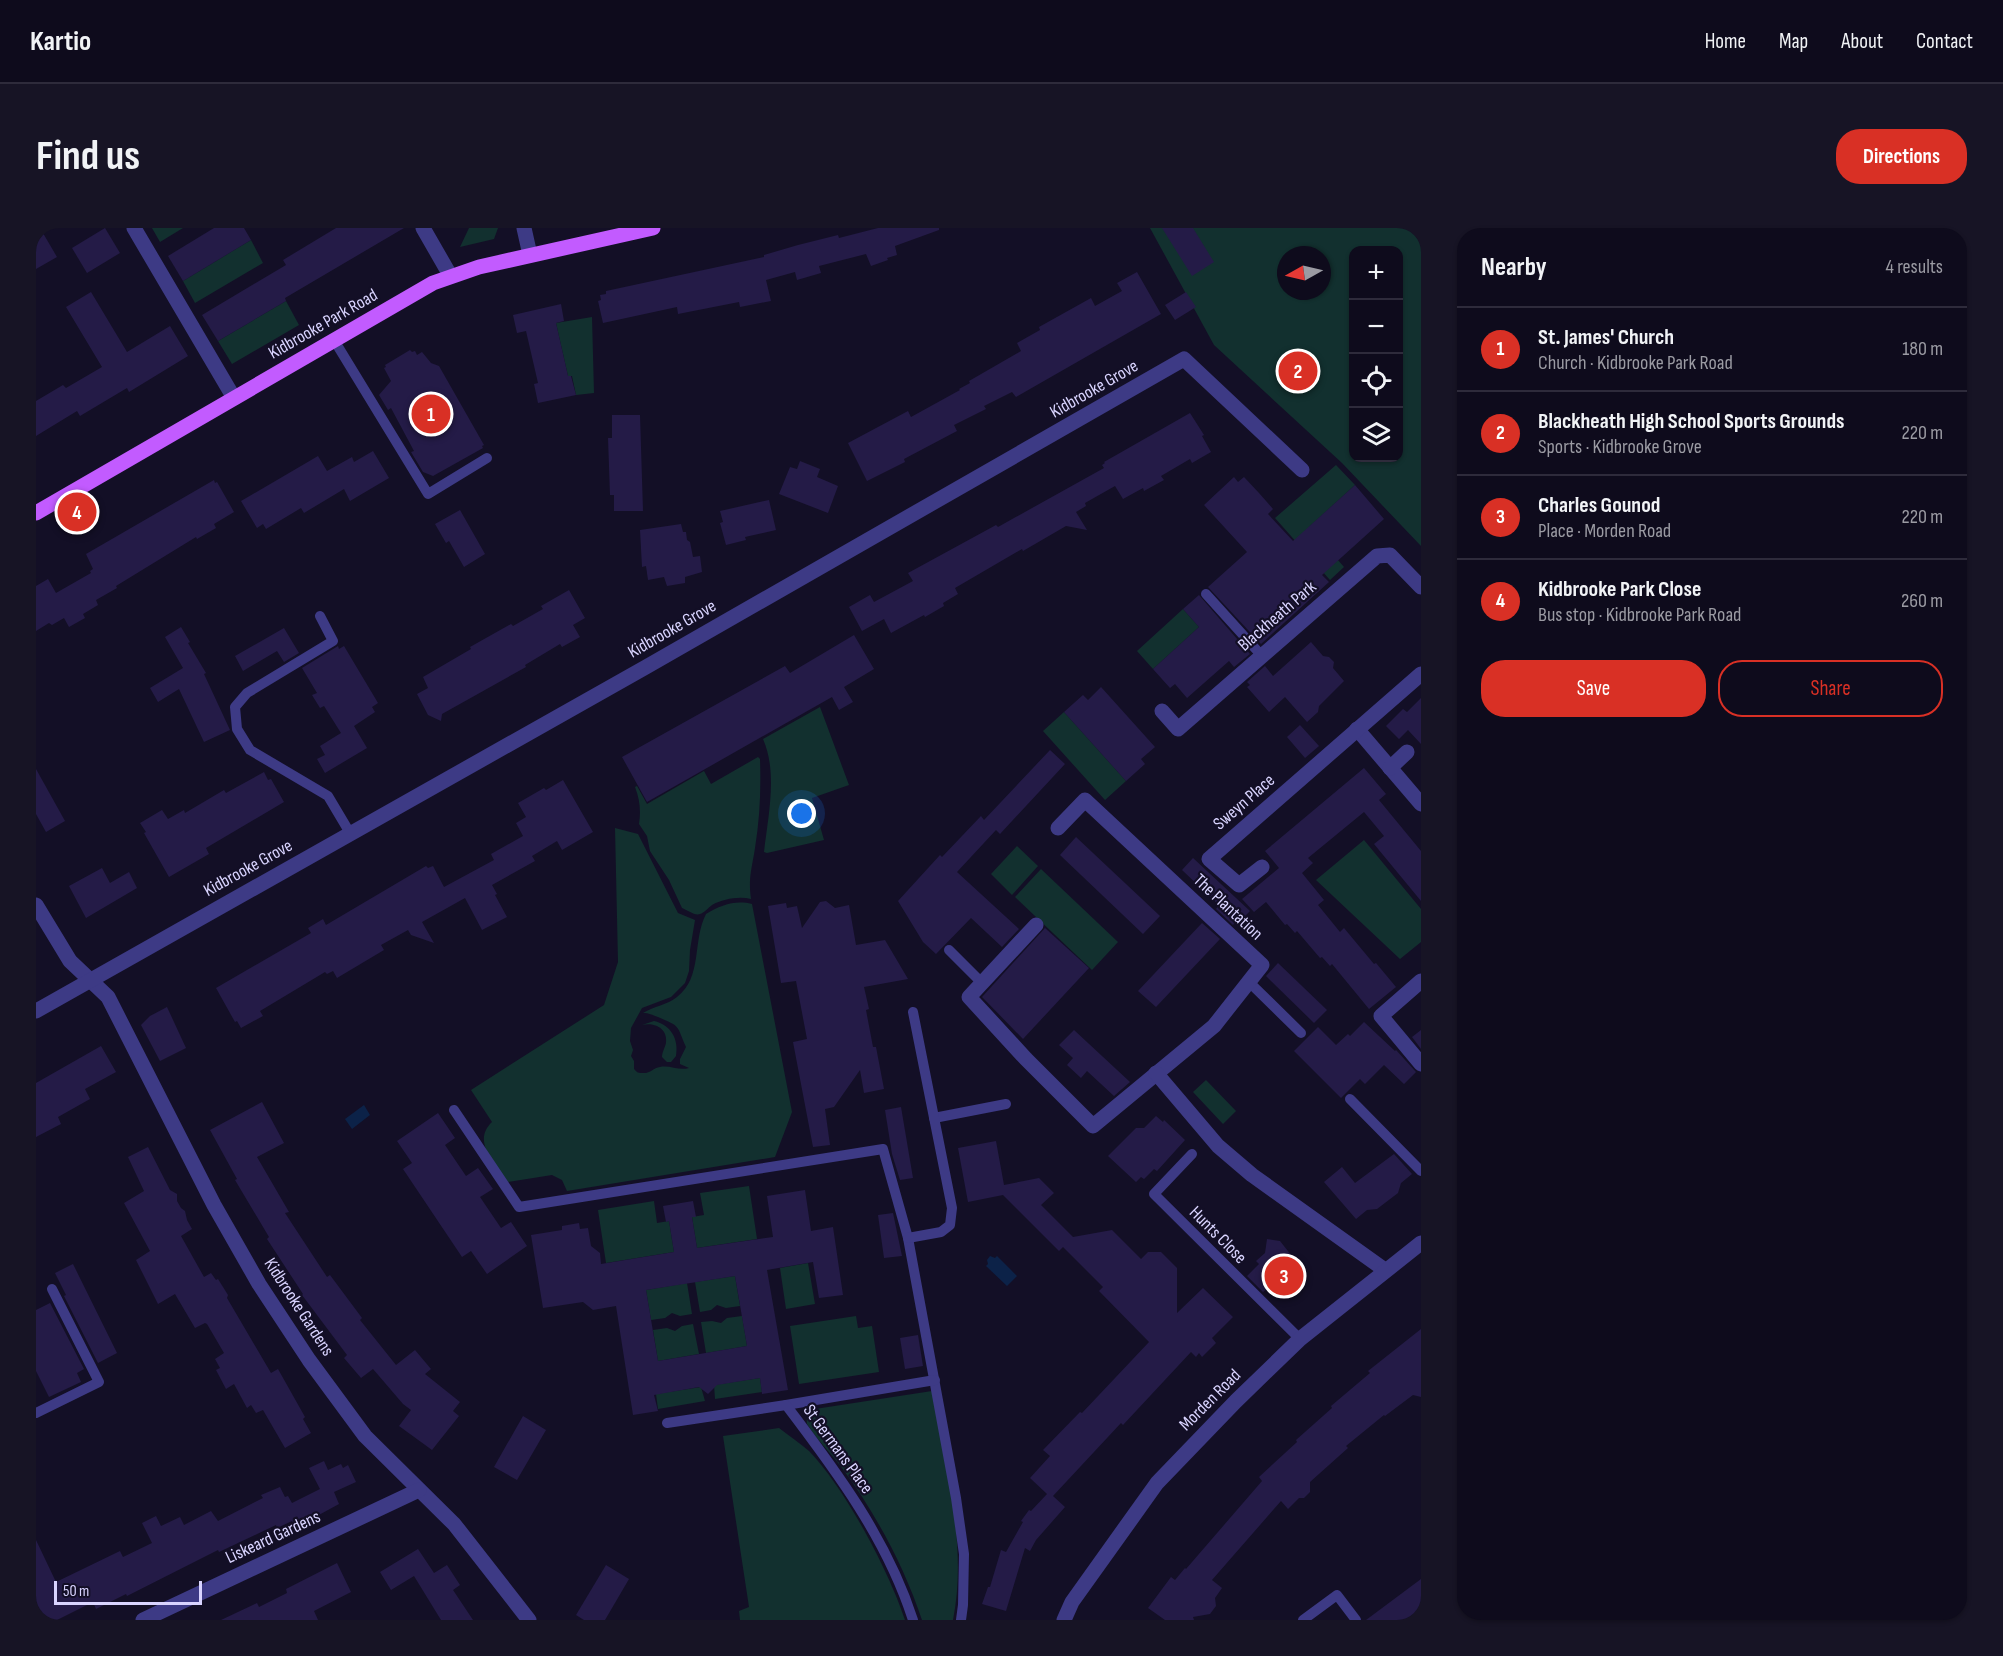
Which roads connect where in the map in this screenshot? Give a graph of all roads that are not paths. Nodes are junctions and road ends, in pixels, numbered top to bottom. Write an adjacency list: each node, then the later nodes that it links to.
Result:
1 (134, 228): 9 (street)
2 (423, 228): 7 (street)
3 (524, 228): 6 (street)
4 (653, 228): 5 (main road, Kidbrooke Park Road)
5 (624, 231): 6 (main road, Kidbrooke Park Road)
6 (530, 255): 7 (main road, Kidbrooke Park Road)
7 (450, 275): 8 (main road, Kidbrooke Park Road)
8 (334, 340): 9 (main road, Kidbrooke Park Road); 10 (lane)
9 (234, 398): 12 (main road, Kidbrooke Park Road)
10 (486, 458)
11 (1302, 470): 24 (street, Kidbrooke Grove)
12 (36, 513)
13 (1421, 587): 16 (street, Blackheath Park)
14 (1206, 594): 16 (lane)
15 (320, 616): 24 (lane)
16 (1262, 656): 18 (street, Blackheath Park)
17 (1421, 674): 19 (street, Sweyn Place)
18 (1162, 711)
19 (1357, 729): 21 (street); 25 (street, Sweyn Place)
20 (1407, 752): 21 (street)
21 (1390, 768): 22 (street)
22 (1421, 804)
23 (1058, 828): 31 (street, The Plantation)
24 (350, 833): 29 (street, Kidbrooke Grove)
25 (1262, 867)
26 (36, 905): 29 (street, Kidbrooke Gardens)
27 (1036, 925): 32 (street, The Plantation)
28 (949, 950): 32 (lane)
29 (90, 979): 33 (street, Kidbrooke Grove); 53 (street, Kidbrooke Gardens)
30 (1421, 981): 36 (street)
31 (1249, 982): 35 (lane); 37 (street, The Plantation)
32 (982, 983): 37 (street, The Plantation)
33 (36, 1011)
34 (913, 1012): 41 (lane)
35 (1301, 1033)
36 (1421, 1064)
37 (1156, 1074): 46 (street)
38 (1350, 1099): 43 (lane)
39 (1006, 1104): 41 (lane)
40 (454, 1110): 44 (lane)
41 (934, 1118): 44 (lane)
42 (1192, 1154): 48 (lane, Hunts Close)
43 (1421, 1171)
44 (908, 1238): 49 (lane)
45 (1421, 1243): 46 (street, Morden Road)
46 (1385, 1270): 48 (street, Morden Road)
47 (52, 1289): 51 (lane)
48 (1300, 1340): 58 (street, Morden Road)
49 (935, 1380): 50 (lane); 57 (lane)
50 (786, 1405): 52 (lane, St Germans Place); 56 (lane, St Germans Place)
51 (36, 1413)
52 (667, 1423)
53 (419, 1490): 54 (street, Liskeard Gardens); 55 (street, Kidbrooke Gardens)
54 (143, 1620)
55 (529, 1620)
56 (913, 1620)
57 (961, 1620)
58 (1064, 1620)
59 (1303, 1620): 60 (lane)
60 (1356, 1620)

